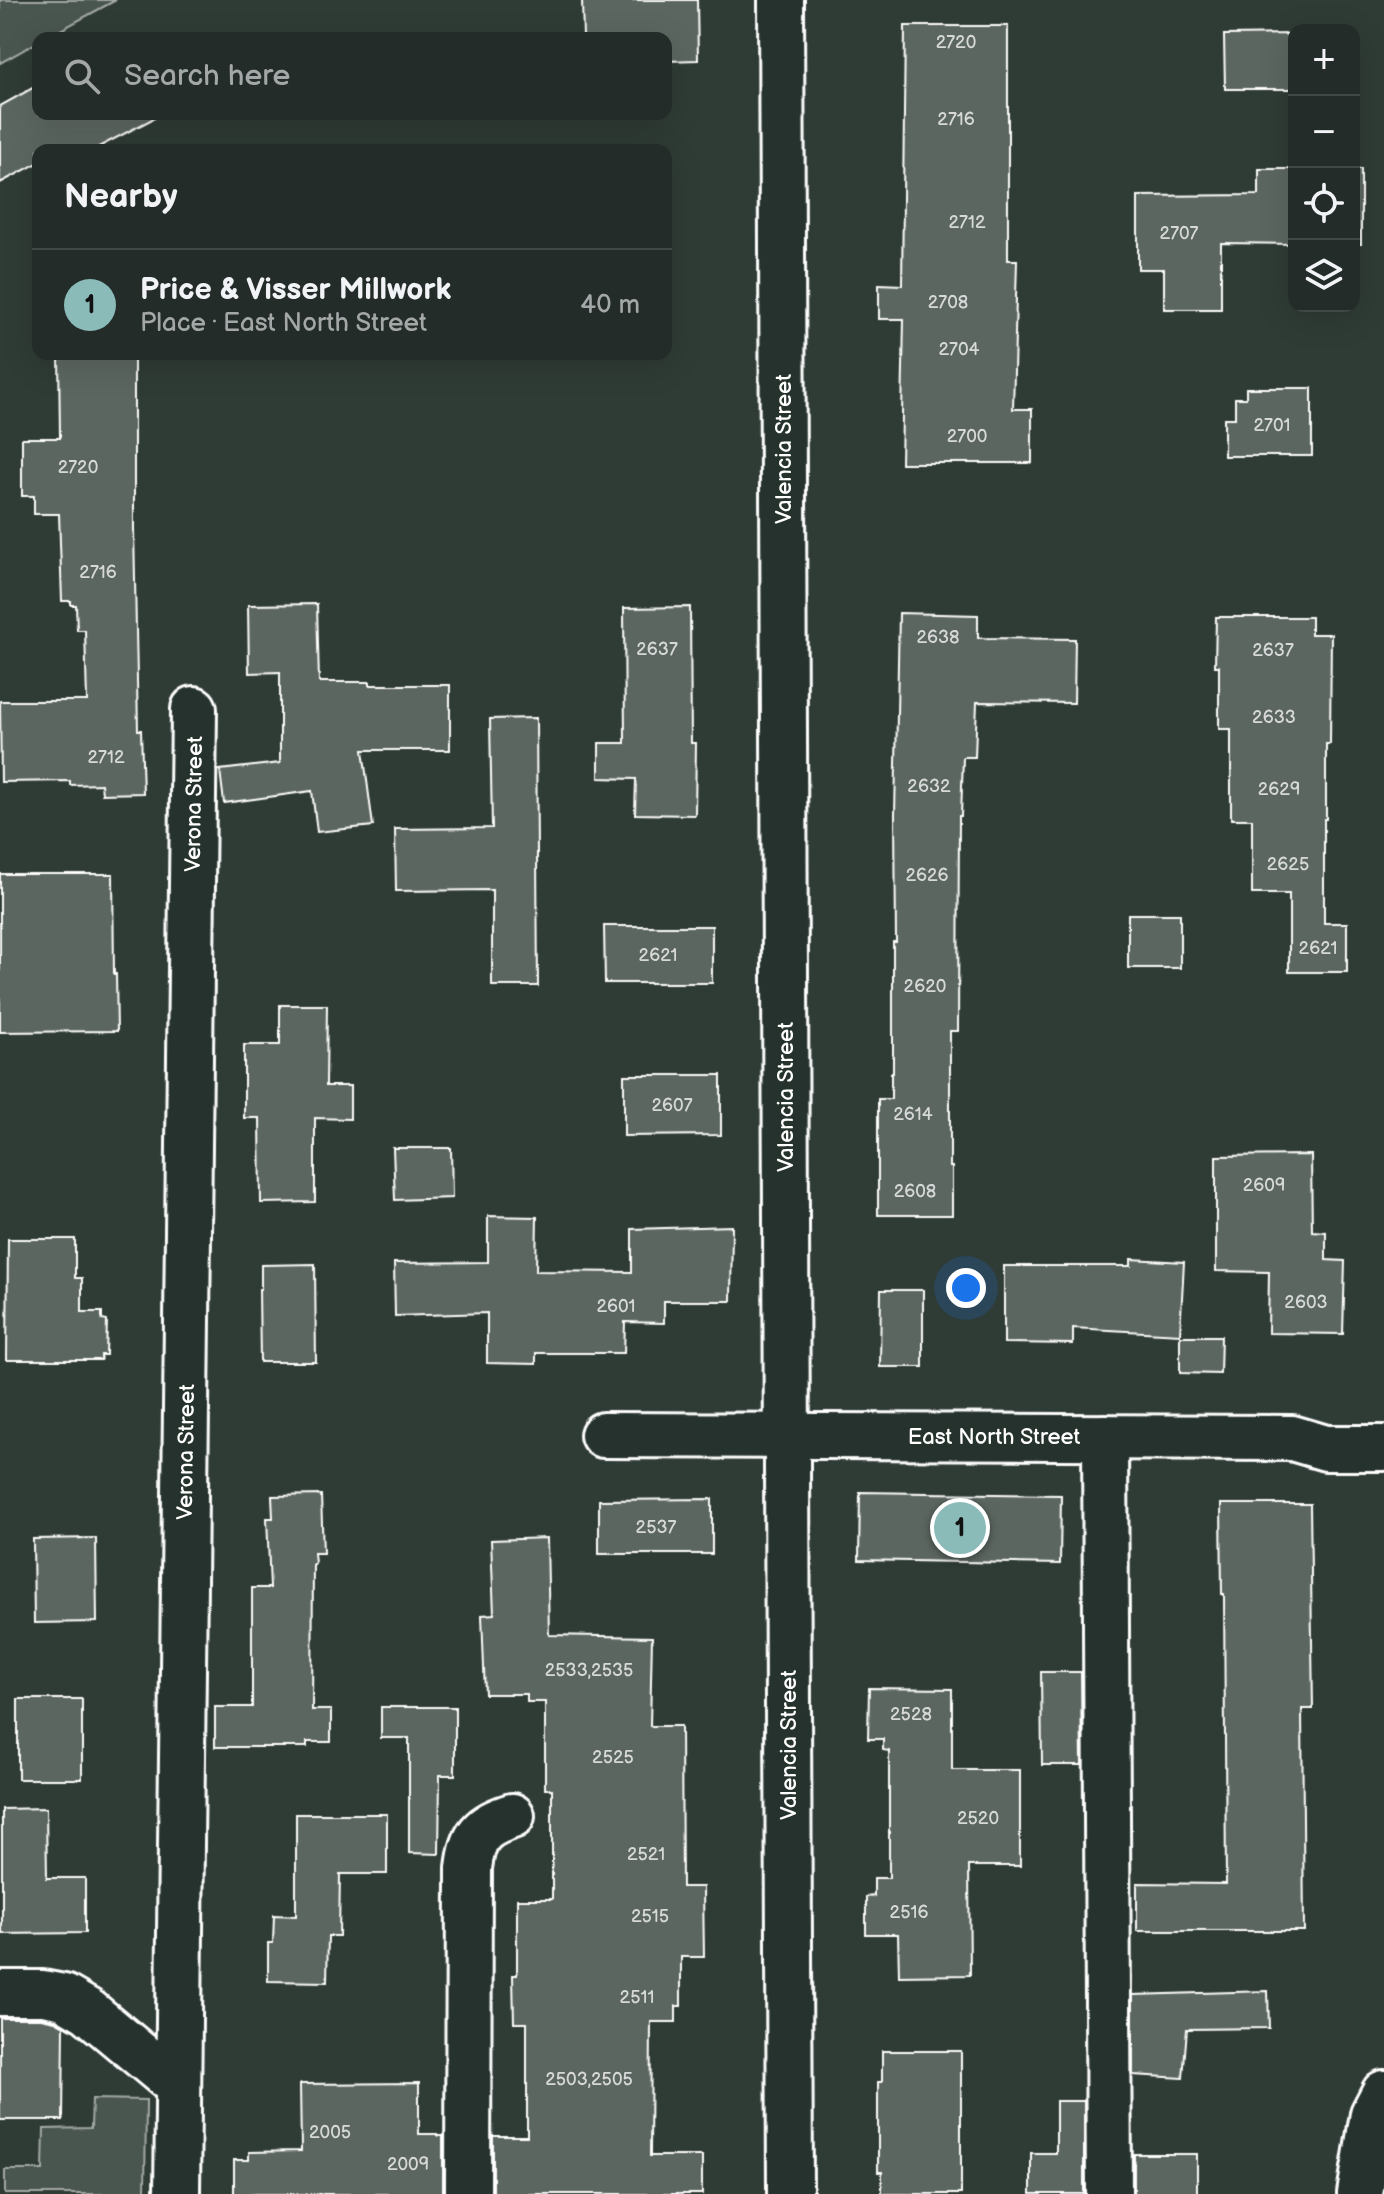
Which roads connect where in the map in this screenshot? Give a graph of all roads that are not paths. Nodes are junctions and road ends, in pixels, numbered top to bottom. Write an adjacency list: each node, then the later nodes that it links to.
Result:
1 (781, 0): 4 (street, Valencia Street)
2 (194, 709): 9 (street, Verona Street)
3 (603, 1435): 4 (street, East North Street)
4 (787, 1435): 5 (street, East North Street); 13 (street, Valencia Street)
5 (1105, 1437): 6 (street, East North Street); 14 (street)
6 (1384, 1448)
7 (512, 1816): 12 (street)
8 (0, 1993): 9 (street)
9 (178, 2086): 11 (street, Verona Street)
10 (1384, 2093): 15 (street)
11 (177, 2194)
12 (468, 2194)
13 (790, 2194)
14 (1109, 2194)
15 (1360, 2194)

